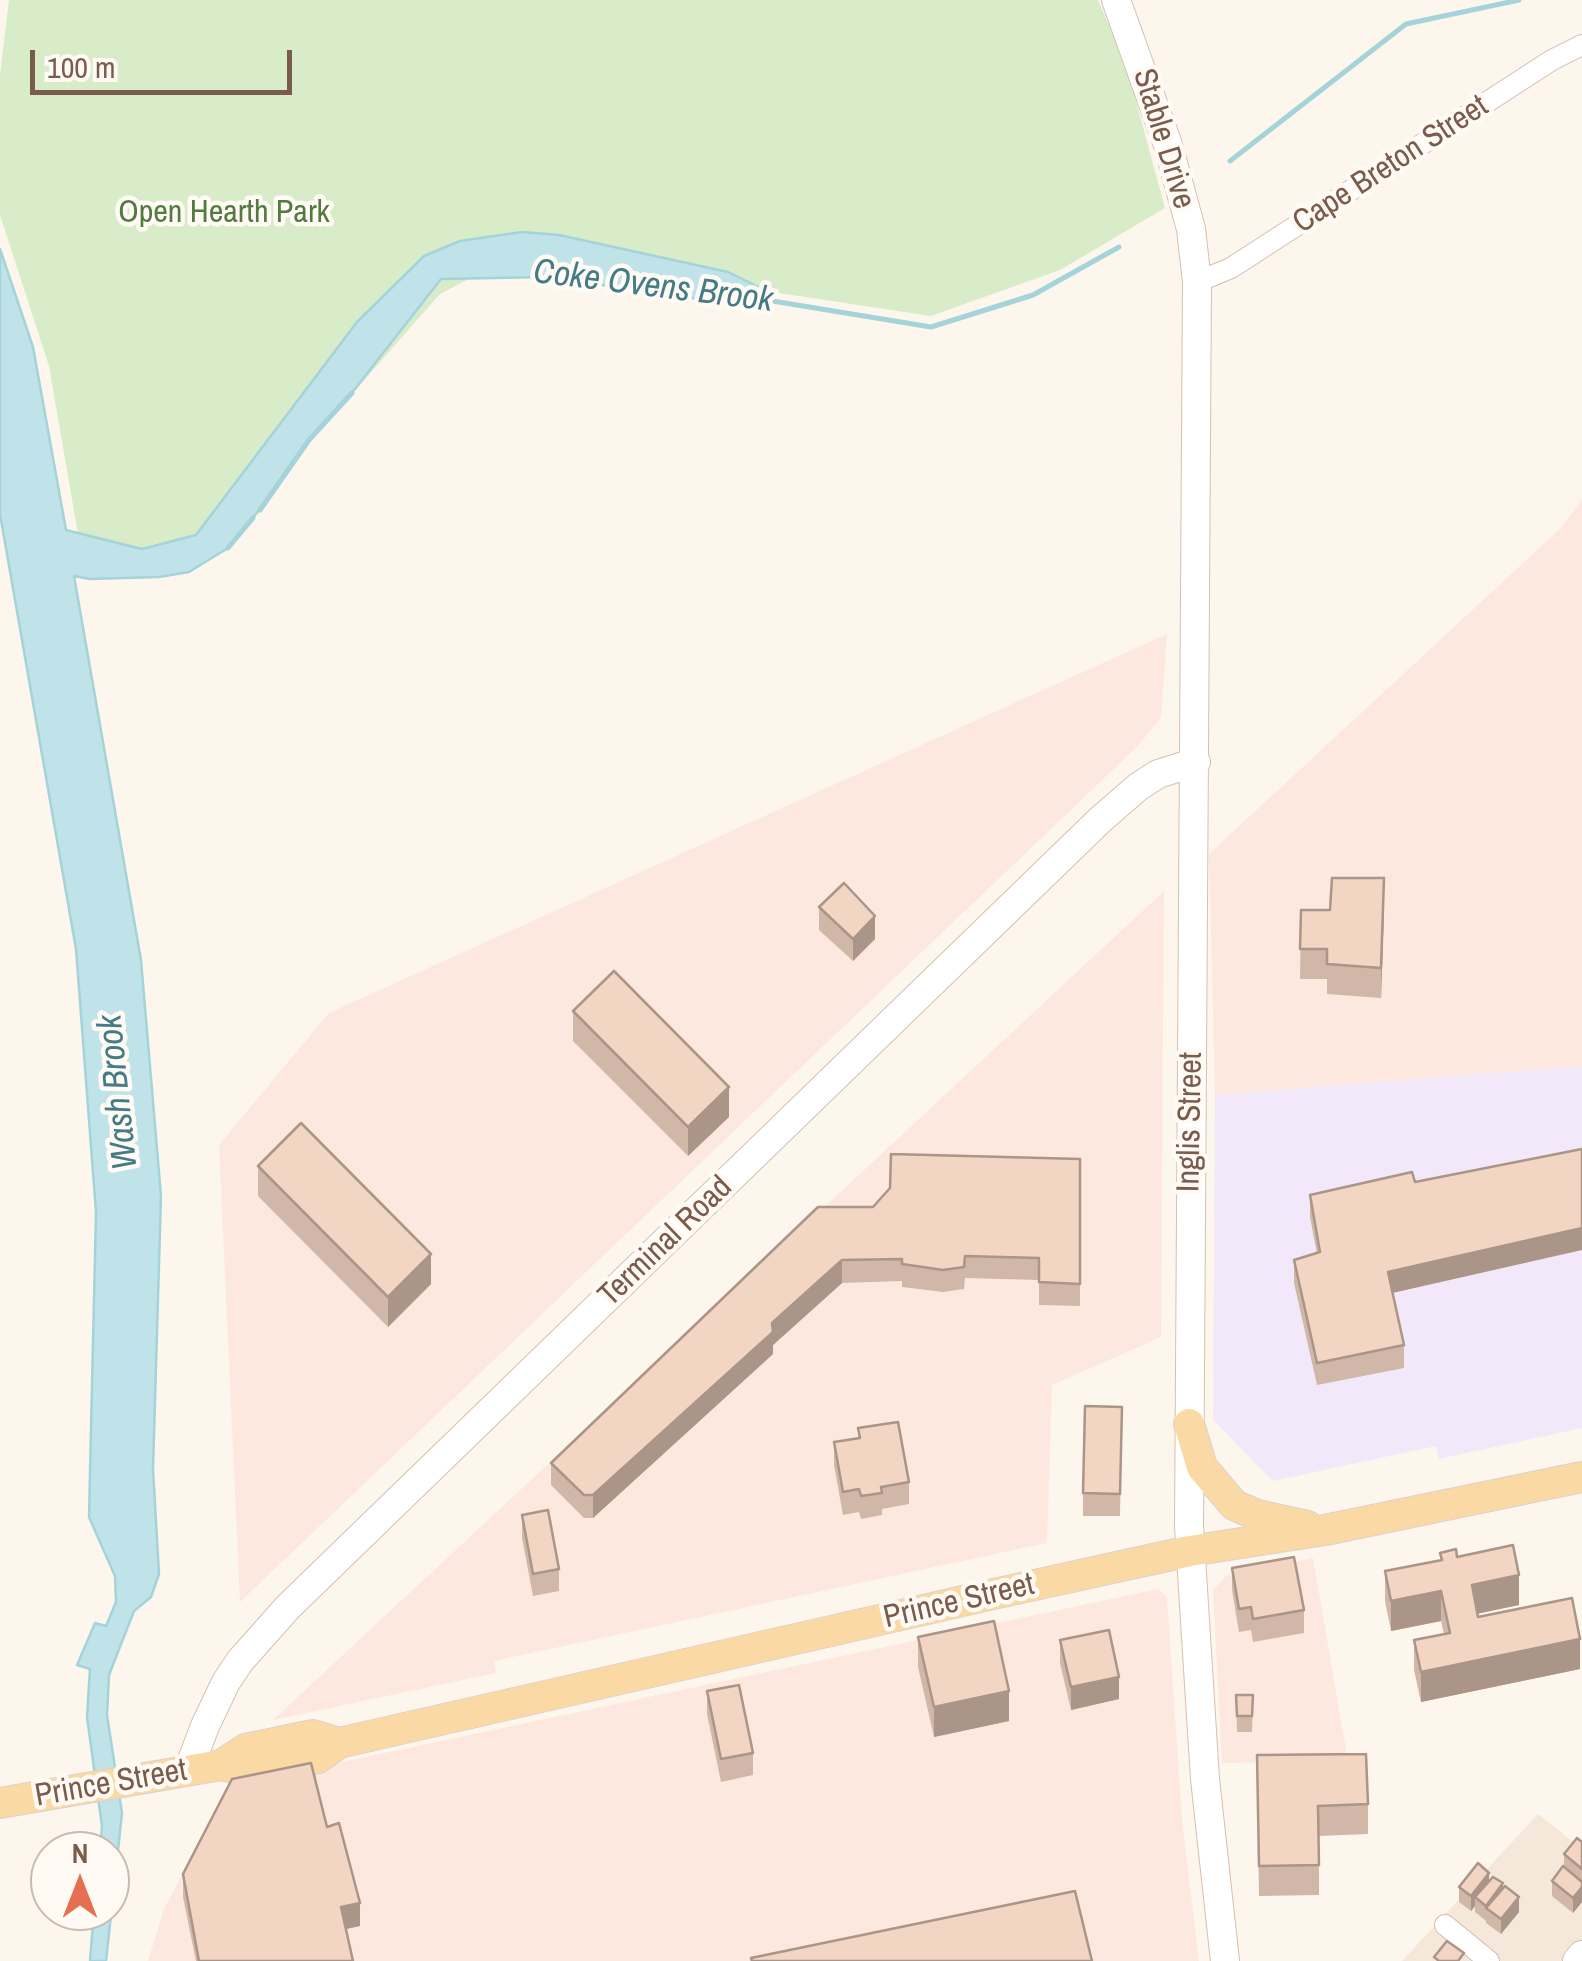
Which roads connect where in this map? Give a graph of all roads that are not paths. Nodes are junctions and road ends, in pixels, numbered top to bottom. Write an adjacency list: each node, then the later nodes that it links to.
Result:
1 (1116, 0): 3 (street, Stable Drive)
2 (1582, 45): 3 (street, Cape Breton Street)
3 (1198, 282): 4 (street, Inglis Street)
4 (1196, 762): 5 (street, Inglis Street); 9 (street, Terminal Road)
5 (1189, 1424): 7 (main road); 8 (street, Inglis Street)
6 (1582, 1477): 7 (main road, Prince Street)
7 (1325, 1530): 8 (main road, Prince Street)
8 (1190, 1551): 9 (main road, Prince Street); 13 (street, Inglis Street)
9 (188, 1771): 10 (main road, Prince Street)
10 (0, 1803)
11 (1445, 1925): 14 (street)
12 (1582, 1955): 15 (street)
13 (1225, 1961)
14 (1489, 1961)
15 (1577, 1961)

